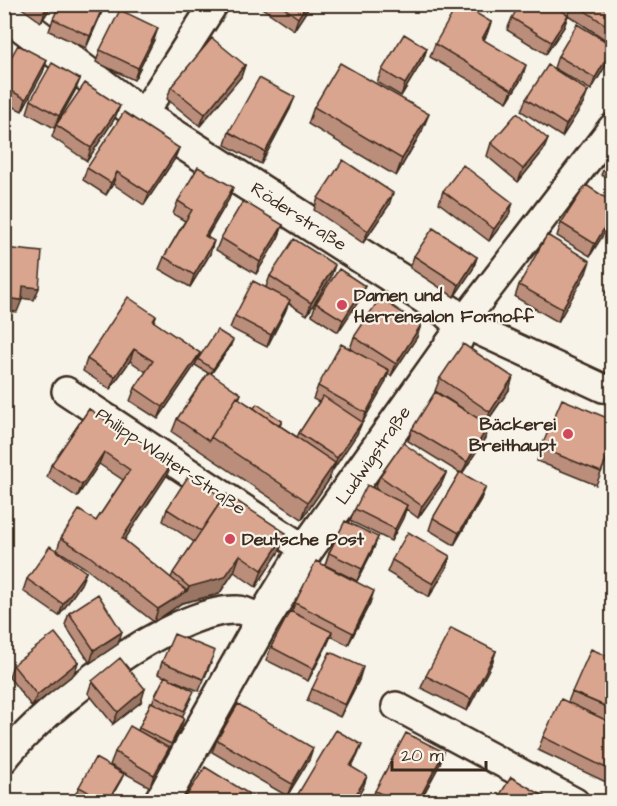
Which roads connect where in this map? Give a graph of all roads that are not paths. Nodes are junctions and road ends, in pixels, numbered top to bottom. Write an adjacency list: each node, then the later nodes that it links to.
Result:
1 (214, 4): 3 (street)
2 (4, 11): 3 (street, Röderstraße)
3 (142, 116): 5 (street, Röderstraße)
4 (612, 128): 5 (street, Ludwigstraße)
5 (462, 323): 6 (street, Röderstraße); 8 (street, Ludwigstraße)
6 (612, 389)
7 (66, 391): 8 (street, Philipp-Walter-Straße)
8 (306, 550): 9 (street, Ludwigstraße)
9 (263, 620): 11 (street); 12 (street, Ludwigstraße)
10 (396, 706): 13 (street)
11 (4, 759)
12 (160, 801)
13 (575, 801)

